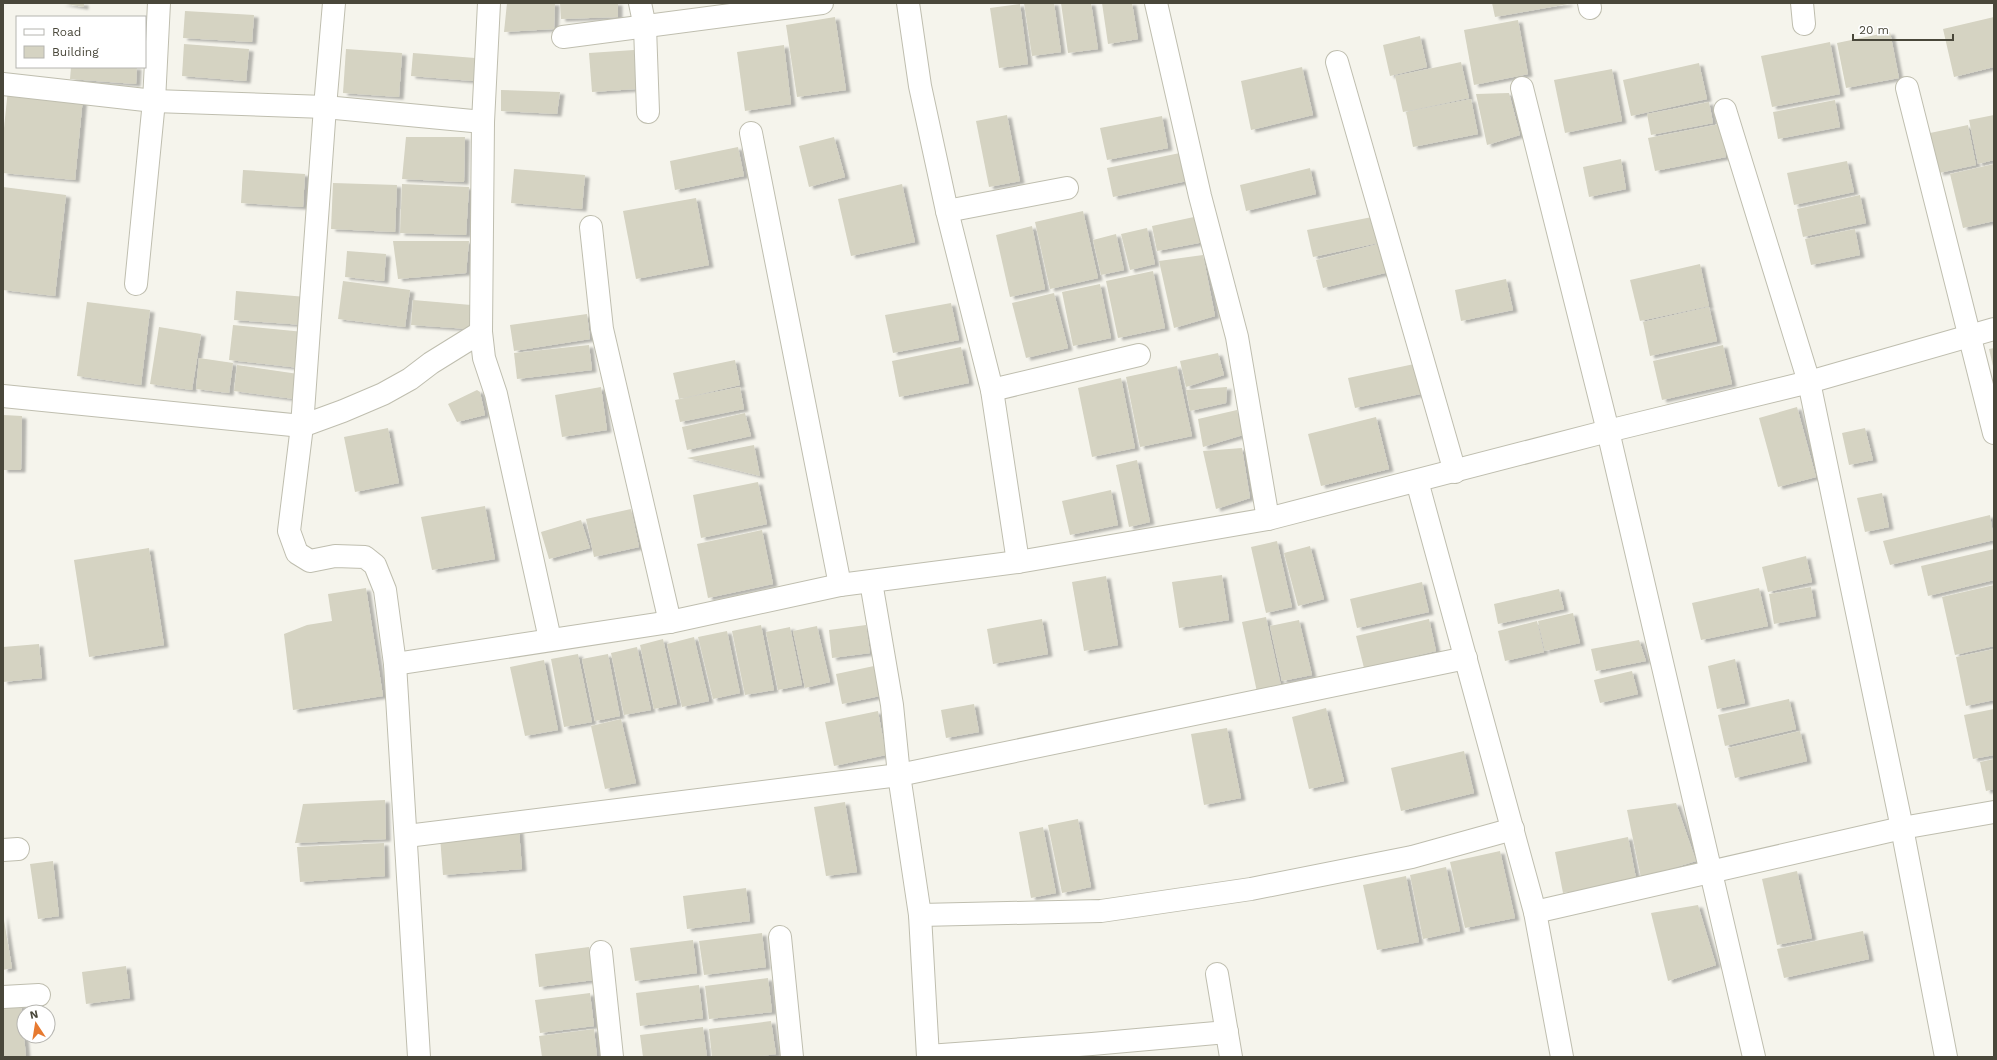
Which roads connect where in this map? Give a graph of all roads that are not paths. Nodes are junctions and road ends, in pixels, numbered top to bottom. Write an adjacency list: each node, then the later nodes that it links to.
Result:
1 (159, 3): 14 (street)
2 (334, 3): 15 (street)
3 (489, 3): 18 (street)
4 (640, 3): 8 (street)
5 (822, 3): 8 (street)
6 (908, 3): 21 (street)
7 (1156, 3): 36 (street)
8 (645, 27): 9 (street); 17 (street)
9 (563, 37)
10 (1337, 62): 34 (street)
11 (3, 84): 14 (street)
12 (1522, 88): 32 (street)
13 (1907, 88): 26 (street)
14 (154, 101): 15 (street); 23 (street)
15 (325, 107): 18 (street); 31 (street)
16 (1725, 110): 28 (street)
17 (648, 112)
18 (483, 122): 25 (street)
19 (751, 133): 39 (street)
20 (1067, 188): 21 (street)
21 (947, 211): 29 (street)
22 (591, 228): 40 (street)
23 (136, 284)
24 (1994, 330): 26 (street)
25 (481, 332): 31 (street); 41 (street)
26 (1970, 336): 28 (street); 33 (street)
27 (1140, 355): 29 (street)
28 (1809, 382): 32 (street); 46 (street)
29 (992, 390): 37 (street)
30 (3, 396): 31 (street)
31 (302, 426): 43 (street)
32 (1608, 431): 34 (street); 49 (street)
33 (1994, 433)
34 (1455, 472): 35 (street)
35 (1417, 481): 36 (street); 42 (street)
36 (1268, 519): 37 (street)
37 (1018, 562): 38 (street)
38 (871, 582): 39 (street); 44 (street)
39 (840, 585): 40 (street)
40 (670, 622): 41 (street)
41 (550, 639): 43 (street)
42 (1466, 658): 44 (street); 47 (street)
43 (395, 664): 48 (street)
44 (899, 775): 48 (street); 51 (street)
45 (1994, 812): 46 (street)
46 (1902, 828): 49 (street); 66 (street)
47 (1513, 829): 50 (street); 51 (street)
48 (407, 836): 60 (street)
49 (1711, 872): 50 (street); 65 (street)
50 (1535, 912): 64 (street)
51 (920, 915): 59 (street)
52 (780, 937): 62 (street)
53 (601, 952): 61 (street)
54 (1217, 974): 57 (street)
55 (40, 995): 56 (street)
56 (3, 997)
57 (1227, 1032): 58 (street); 63 (street)
58 (1093, 1051): 59 (street)
59 (928, 1056)
60 (419, 1057)
61 (612, 1057)
62 (792, 1057)
63 (1230, 1057)
64 (1562, 1057)
65 (1754, 1057)
66 (1946, 1057)

